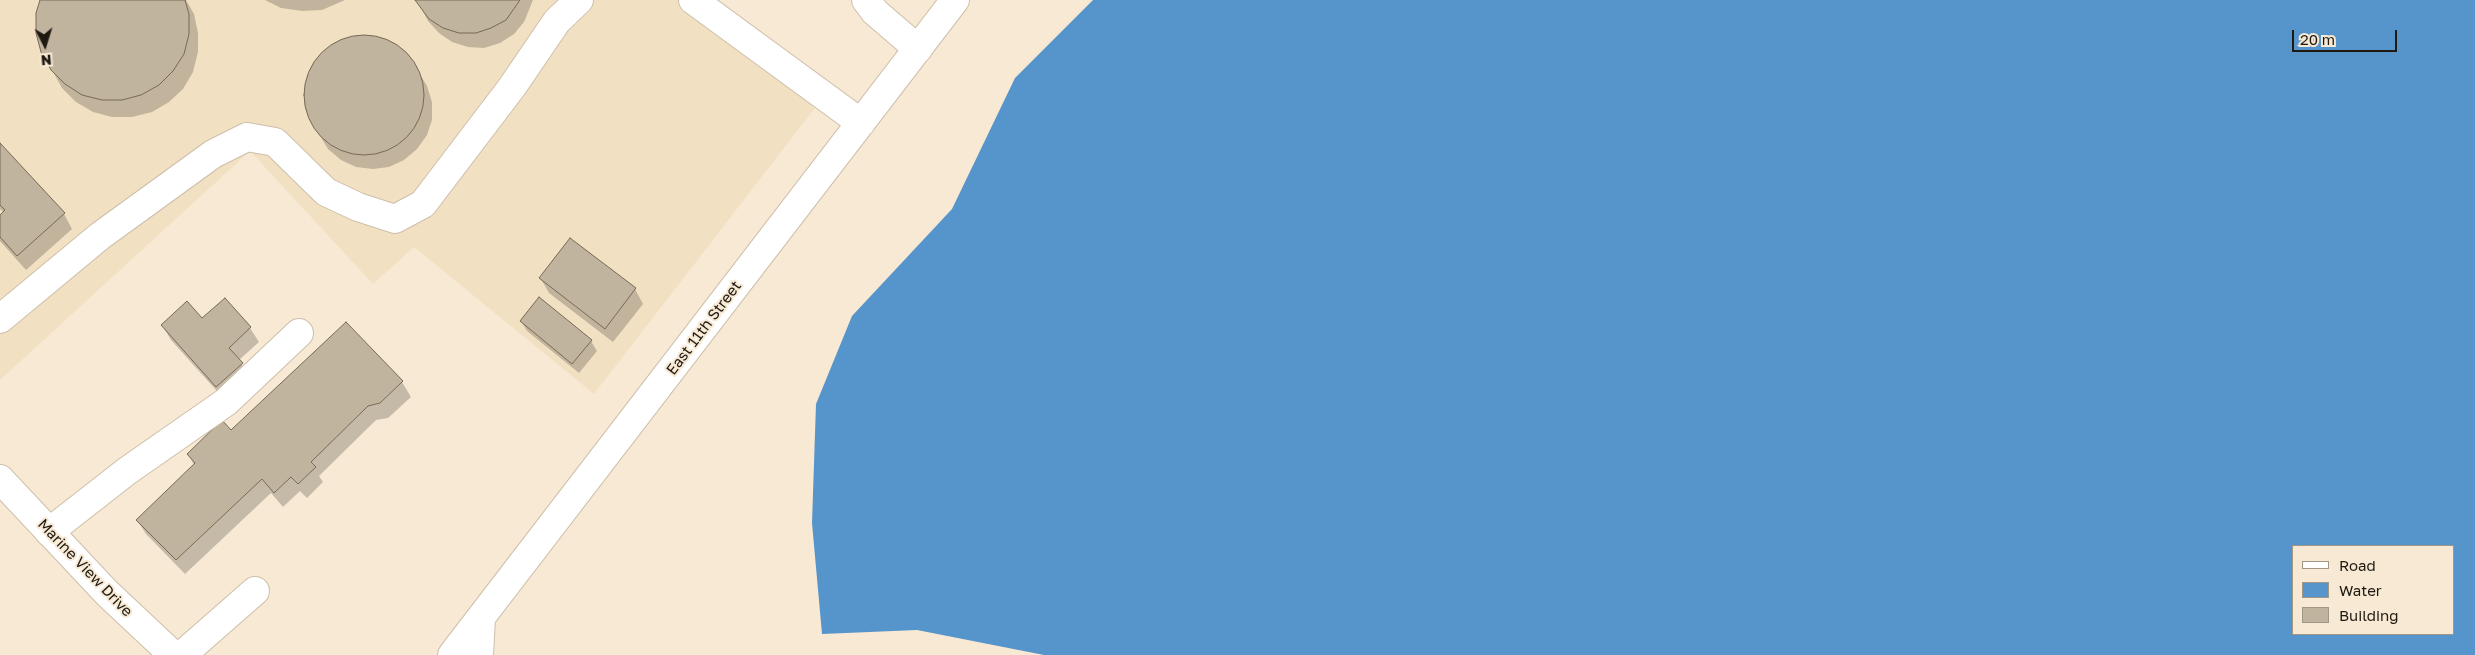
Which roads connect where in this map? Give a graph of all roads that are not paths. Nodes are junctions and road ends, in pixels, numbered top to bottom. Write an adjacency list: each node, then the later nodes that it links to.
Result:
1 (579, 0): 7 (street)
2 (693, 0): 6 (street)
3 (866, 0): 5 (street)
4 (955, 0): 5 (street, East 11th Street)
5 (918, 49): 6 (street, East 11th Street)
6 (861, 123): 12 (street, East 11th Street)
7 (0, 319)
8 (299, 333): 10 (street)
9 (0, 478): 10 (street, Marine View Drive)
10 (49, 532): 13 (street, Marine View Drive)
11 (255, 591): 14 (street)
12 (481, 618): 15 (street, East 11th Street); 16 (street)
13 (174, 655)
14 (182, 655)
15 (452, 655)
16 (479, 655)

